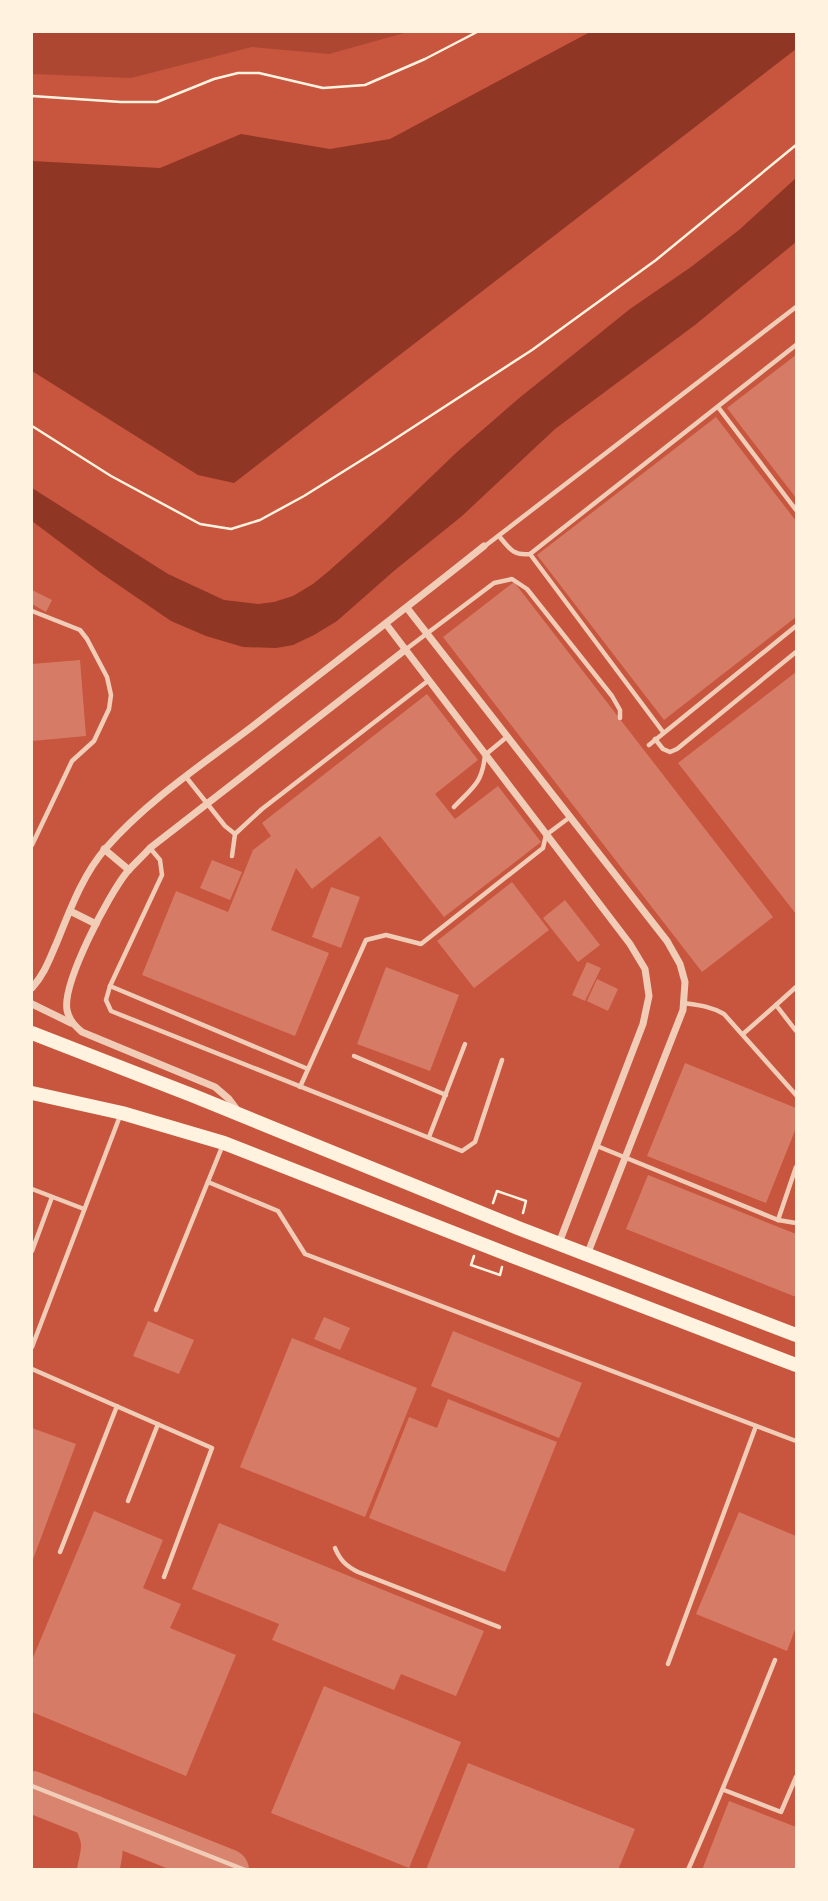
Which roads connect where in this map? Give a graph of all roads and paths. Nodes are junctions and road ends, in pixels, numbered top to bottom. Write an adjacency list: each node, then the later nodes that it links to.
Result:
1 (477, 32): 2 (path)
2 (32, 96)
3 (796, 145): 7 (path)
4 (796, 307): 9 (lane)
5 (796, 345): 6 (lane)
6 (718, 407): 8 (lane); 11 (lane)
7 (32, 426)
8 (796, 510)
9 (499, 536): 10 (lane); 11 (lane)
10 (484, 546): 12 (street)
11 (530, 554): 23 (lane)
12 (407, 608): 16 (street); 18 (street)
13 (32, 611): 14 (lane)
14 (38, 614): 15 (lane); 34 (lane)
15 (32, 621)
16 (386, 624): 19 (street); 28 (street)
17 (796, 626): 23 (lane)
18 (428, 634): 19 (lane); 22 (lane); 24 (street)
19 (405, 650): 21 (street); 29 (street)
20 (796, 652): 25 (lane)
21 (429, 680): 27 (street); 32 (lane)
22 (620, 718)
23 (663, 732): 25 (lane)
24 (508, 736): 27 (lane); 31 (street)
25 (655, 739): 26 (lane)
26 (649, 745)
27 (485, 754): 30 (lane); 33 (street)
28 (186, 777): 29 (lane); 36 (street)
29 (207, 803): 32 (lane); 35 (street)
30 (454, 807)
31 (570, 817): 33 (lane); 44 (street)
32 (235, 834): 37 (lane)
33 (546, 835): 54 (lane); 63 (street)
34 (32, 845)
35 (150, 848): 38 (street); 41 (lane)
36 (104, 849): 38 (street); 39 (street)
37 (232, 856)
38 (130, 870): 40 (street)
39 (70, 911): 40 (street); 43 (street)
40 (96, 924): 47 (street)
41 (110, 986): 54 (lane); 55 (lane)
42 (796, 987): 46 (lane)
43 (32, 988)
44 (683, 1003): 50 (lane); 64 (street)
45 (32, 1004): 47 (street)
46 (776, 1005): 48 (lane); 50 (lane)
47 (71, 1023): 60 (street)
48 (796, 1031)
49 (32, 1033): 60 (main road)
50 (743, 1034): 58 (lane)
51 (465, 1044): 57 (lane)
52 (354, 1056): 57 (lane)
53 (502, 1060): 61 (lane)
54 (308, 1069): 55 (lane)
55 (300, 1087): 61 (lane)
56 (32, 1093): 59 (main road)
57 (446, 1095): 61 (lane)
58 (796, 1095)
59 (122, 1113): 62 (main road); 72 (lane)
60 (241, 1115): 75 (main road)
61 (429, 1137)
62 (224, 1143): 67 (lane); 83 (main road)
63 (597, 1146): 64 (lane); 75 (street)
64 (625, 1158): 73 (lane); 77 (street)
65 (796, 1167): 66 (lane)
66 (795, 1174): 73 (lane)
67 (208, 1182): 80 (lane); 87 (lane)
68 (32, 1189): 70 (lane)
69 (497, 1191): 71 (path)
70 (52, 1197): 72 (lane); 76 (lane)
71 (526, 1201)
72 (84, 1209): 82 (lane)
73 (778, 1220): 74 (lane)
74 (796, 1223)
75 (559, 1244): 77 (main road)
76 (32, 1251)
77 (587, 1255): 81 (main road)
78 (471, 1265): 79 (path)
79 (500, 1275)
80 (156, 1310)
81 (796, 1335)
82 (32, 1347)
83 (796, 1365)
84 (32, 1369): 85 (lane)
85 (117, 1406): 86 (lane); 91 (lane)
86 (159, 1424): 89 (lane); 92 (lane)
87 (756, 1426): 88 (lane); 95 (lane)
88 (796, 1441)
89 (128, 1501)
90 (335, 1548): 93 (lane)
91 (60, 1552)
92 (164, 1577)
93 (499, 1627)
94 (775, 1660): 98 (lane)
95 (668, 1664)
96 (796, 1777): 98 (lane)
97 (32, 1786): 99 (lane)
98 (724, 1790): 100 (lane)
99 (245, 1870)
100 (688, 1870)

